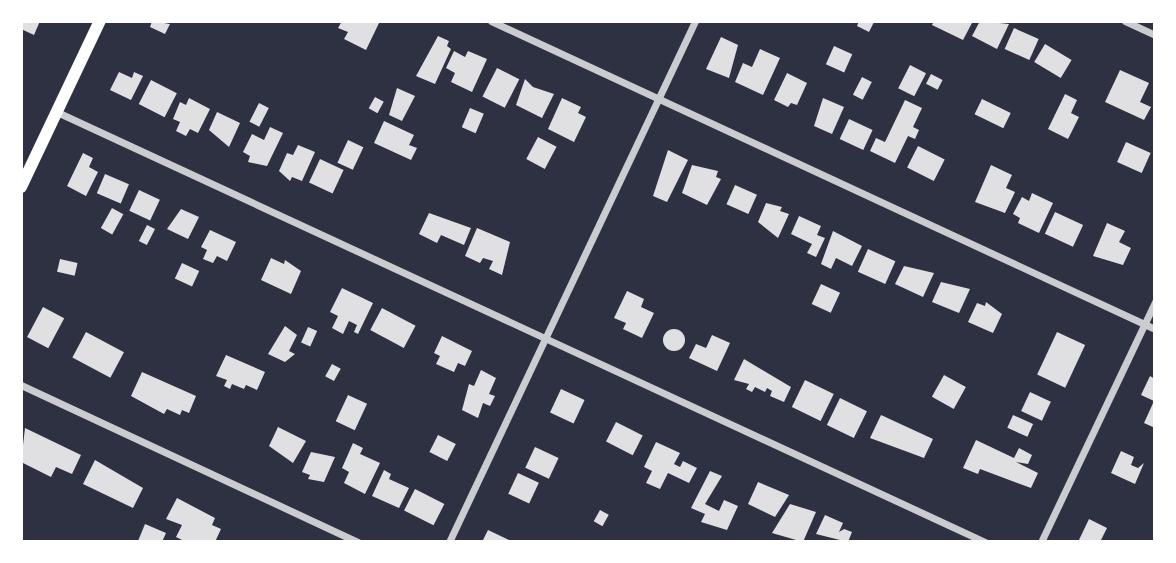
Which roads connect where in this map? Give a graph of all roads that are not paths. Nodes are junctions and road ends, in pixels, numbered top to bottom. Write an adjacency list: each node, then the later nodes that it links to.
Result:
1 (100, 21): 7 (main road)
2 (492, 21): 6 (street)
3 (695, 21): 6 (street)
4 (1125, 21): 5 (street)
5 (1155, 35)
6 (659, 99): 10 (street); 12 (street)
7 (57, 111): 8 (main road); 12 (street)
8 (21, 187)
9 (1155, 302): 10 (street)
10 (1144, 324): 11 (street); 17 (street)
11 (1155, 329)
12 (546, 338): 15 (street); 16 (street)
13 (21, 385): 14 (street)
14 (358, 542)
15 (449, 542)
16 (985, 542)
17 (1041, 542)

